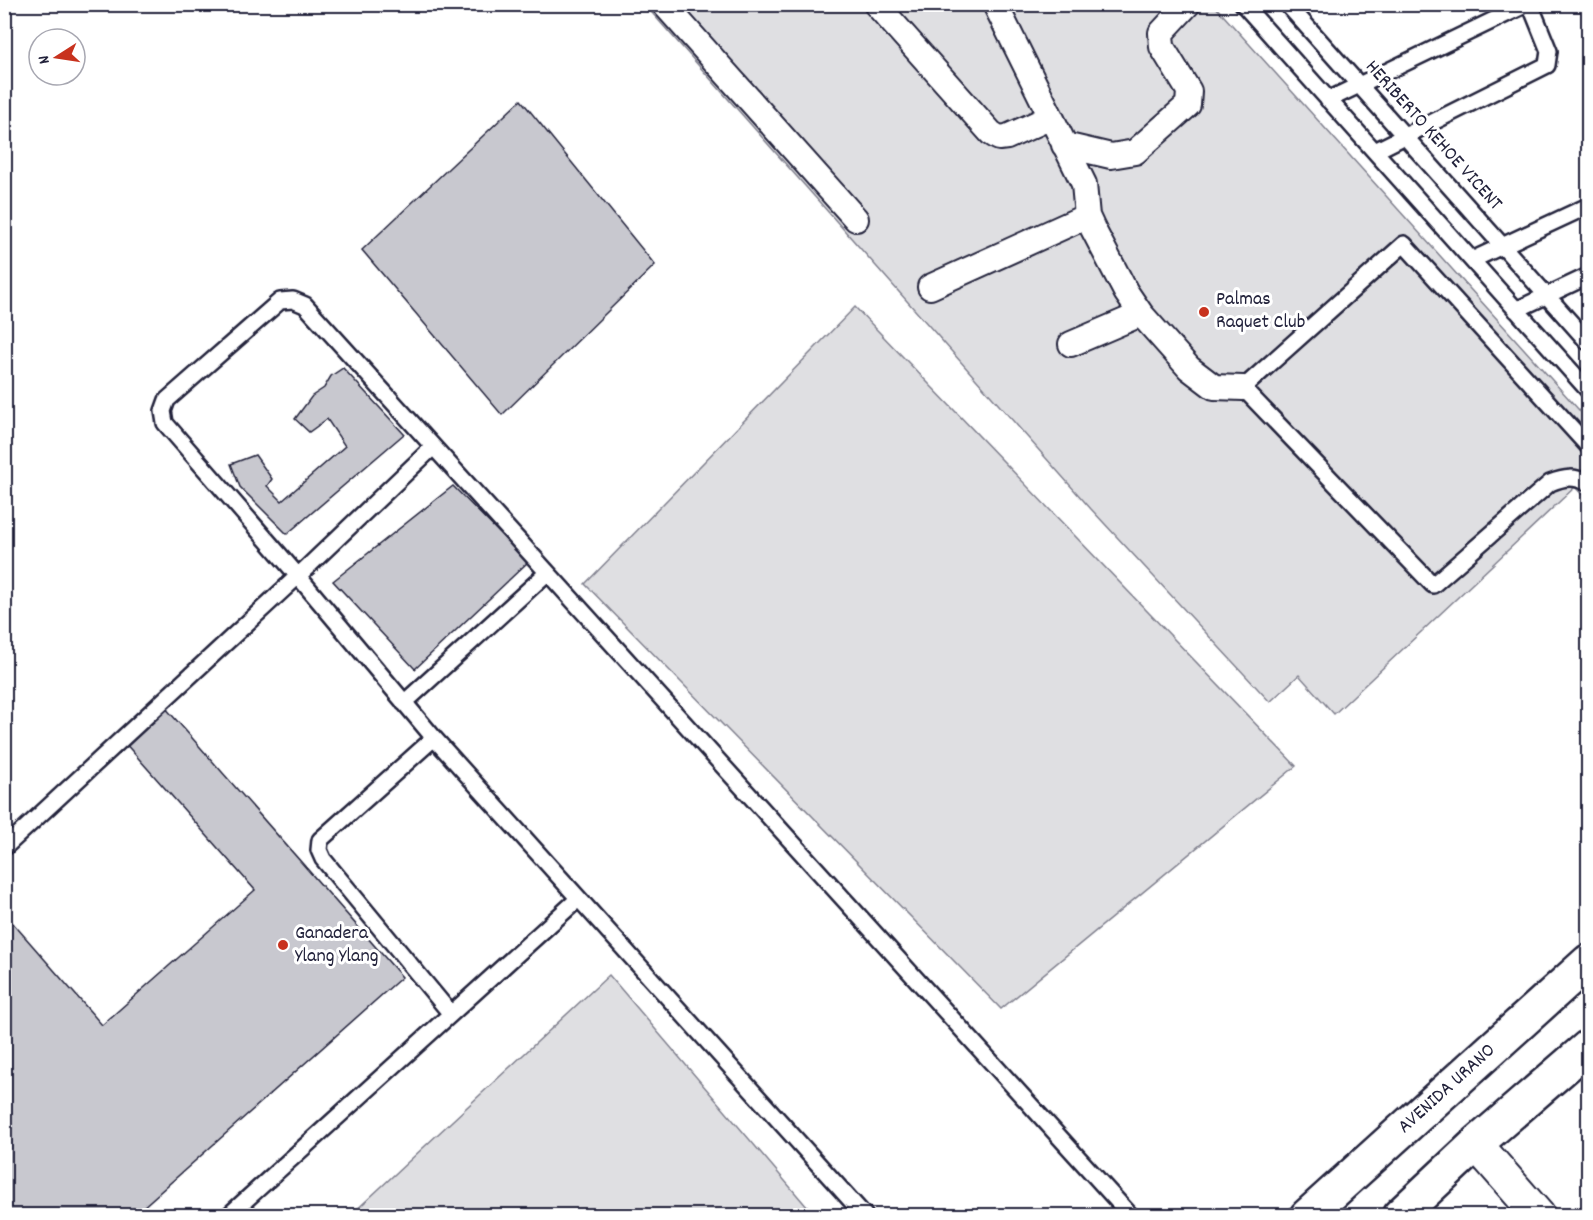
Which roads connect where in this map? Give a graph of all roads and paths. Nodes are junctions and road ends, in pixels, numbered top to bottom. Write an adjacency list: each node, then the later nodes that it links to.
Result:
1 (664, 4): 18 (street)
2 (876, 4): 10 (street)
3 (995, 4): 10 (street)
4 (1188, 4): 14 (street)
5 (1243, 4): 9 (lane)
6 (1287, 4): 8 (lane, HERIBERTO KEHOE VICENT)
7 (1529, 4): 8 (lane); 11 (lane)
8 (1359, 85): 9 (lane); 11 (lane, HERIBERTO KEHOE VICENT)
9 (1328, 100): 13 (lane)
10 (1051, 117): 12 (street)
11 (1405, 136): 13 (lane); 19 (lane, HERIBERTO KEHOE VICENT)
12 (1064, 145): 14 (street); 15 (street)
13 (1375, 151): 20 (lane)
14 (1111, 156): 15 (street)
15 (1084, 184): 17 (street)
16 (1588, 206): 19 (lane)
17 (1087, 216): 22 (street); 25 (street)
18 (856, 219)
19 (1502, 245): 20 (lane); 23 (lane, HERIBERTO KEHOE VICENT)
20 (1472, 260): 24 (lane)
21 (1588, 276): 23 (lane)
22 (930, 287)
23 (1547, 296): 24 (lane); 26 (lane, HERIBERTO KEHOE VICENT)
24 (1516, 310): 29 (lane)
25 (1141, 314): 27 (street); 28 (street)
26 (1588, 342)
27 (1071, 344)
28 (1243, 388): 30 (lane); 32 (lane)
29 (1588, 390)
30 (1588, 446)
31 (433, 447): 33 (lane); 34 (lane); 34 (lane)
32 (1588, 483)
33 (547, 573): 35 (lane); 45 (lane)
34 (298, 576): 35 (lane); 37 (lane)
35 (404, 703): 36 (lane)
36 (434, 738): 38 (lane); 40 (lane)
37 (4, 848)
38 (578, 899): 40 (lane); 44 (lane)
39 (1588, 962): 46 (main road, AVENIDA URANO)
40 (451, 1014): 43 (lane)
41 (1588, 1047): 42 (main road)
42 (1476, 1144): 47 (main road); 48 (street)
43 (228, 1215)
44 (865, 1215)
45 (1131, 1215)
46 (1307, 1215)
47 (1399, 1215)
48 (1539, 1215)

